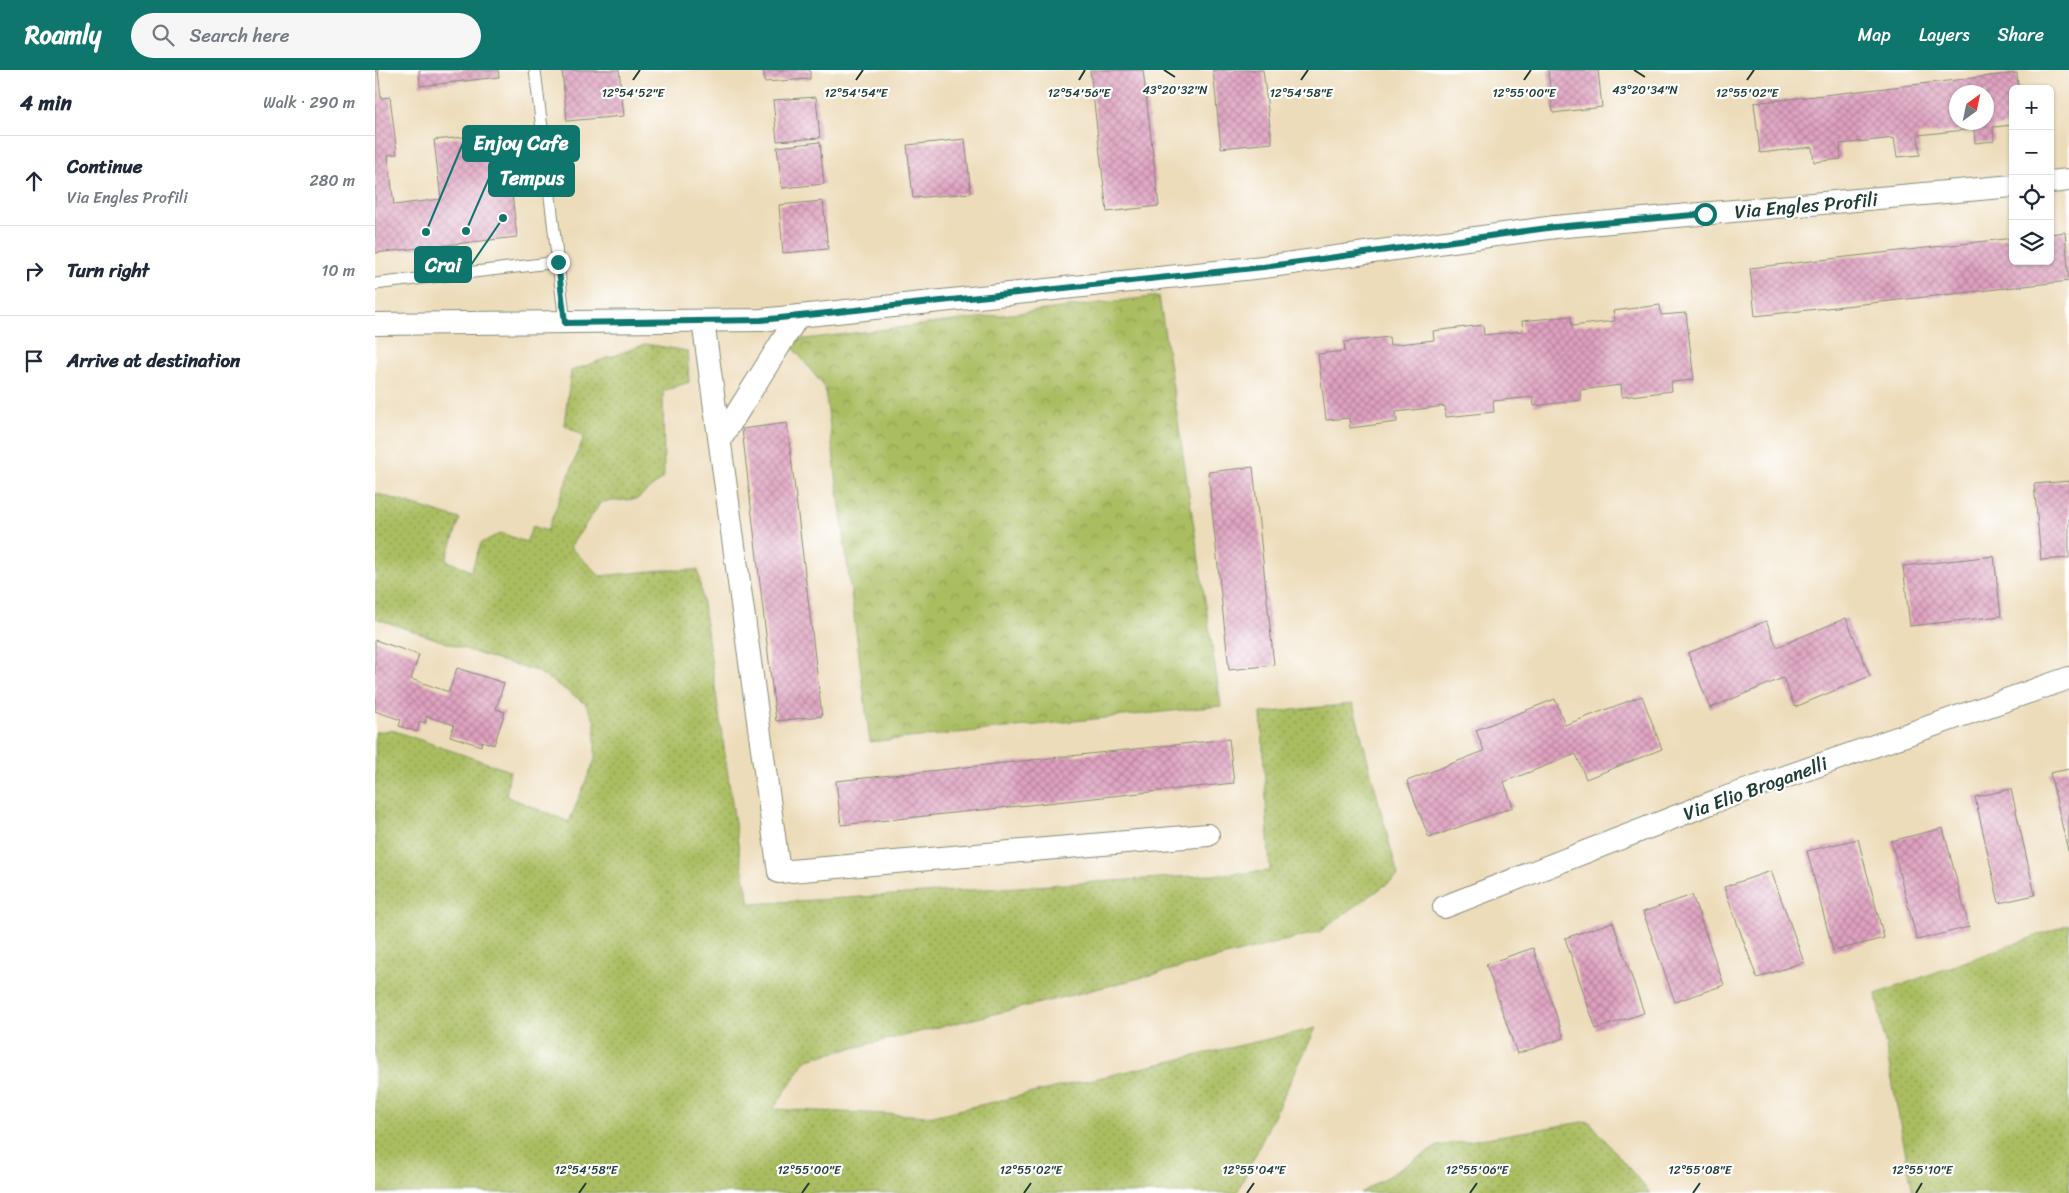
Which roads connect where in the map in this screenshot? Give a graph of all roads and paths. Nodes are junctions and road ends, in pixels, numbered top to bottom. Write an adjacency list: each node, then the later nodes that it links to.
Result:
1 (535, 70): 5 (lane)
2 (2069, 180): 3 (street)
3 (2054, 182)
4 (2009, 186): 7 (street, Via Engles Profili)
5 (558, 262): 6 (lane); 9 (lane)
6 (375, 284)
7 (798, 316): 8 (street, Via Engles Profili); 11 (street)
8 (703, 321): 9 (street, Via Engles Profili); 11 (street)
9 (565, 323): 10 (street, Via Engles Profili)
10 (375, 324)
11 (720, 440): 13 (street)
12 (2069, 678): 14 (street, Via Elio Broganelli)
13 (1208, 835)
14 (1444, 907)

